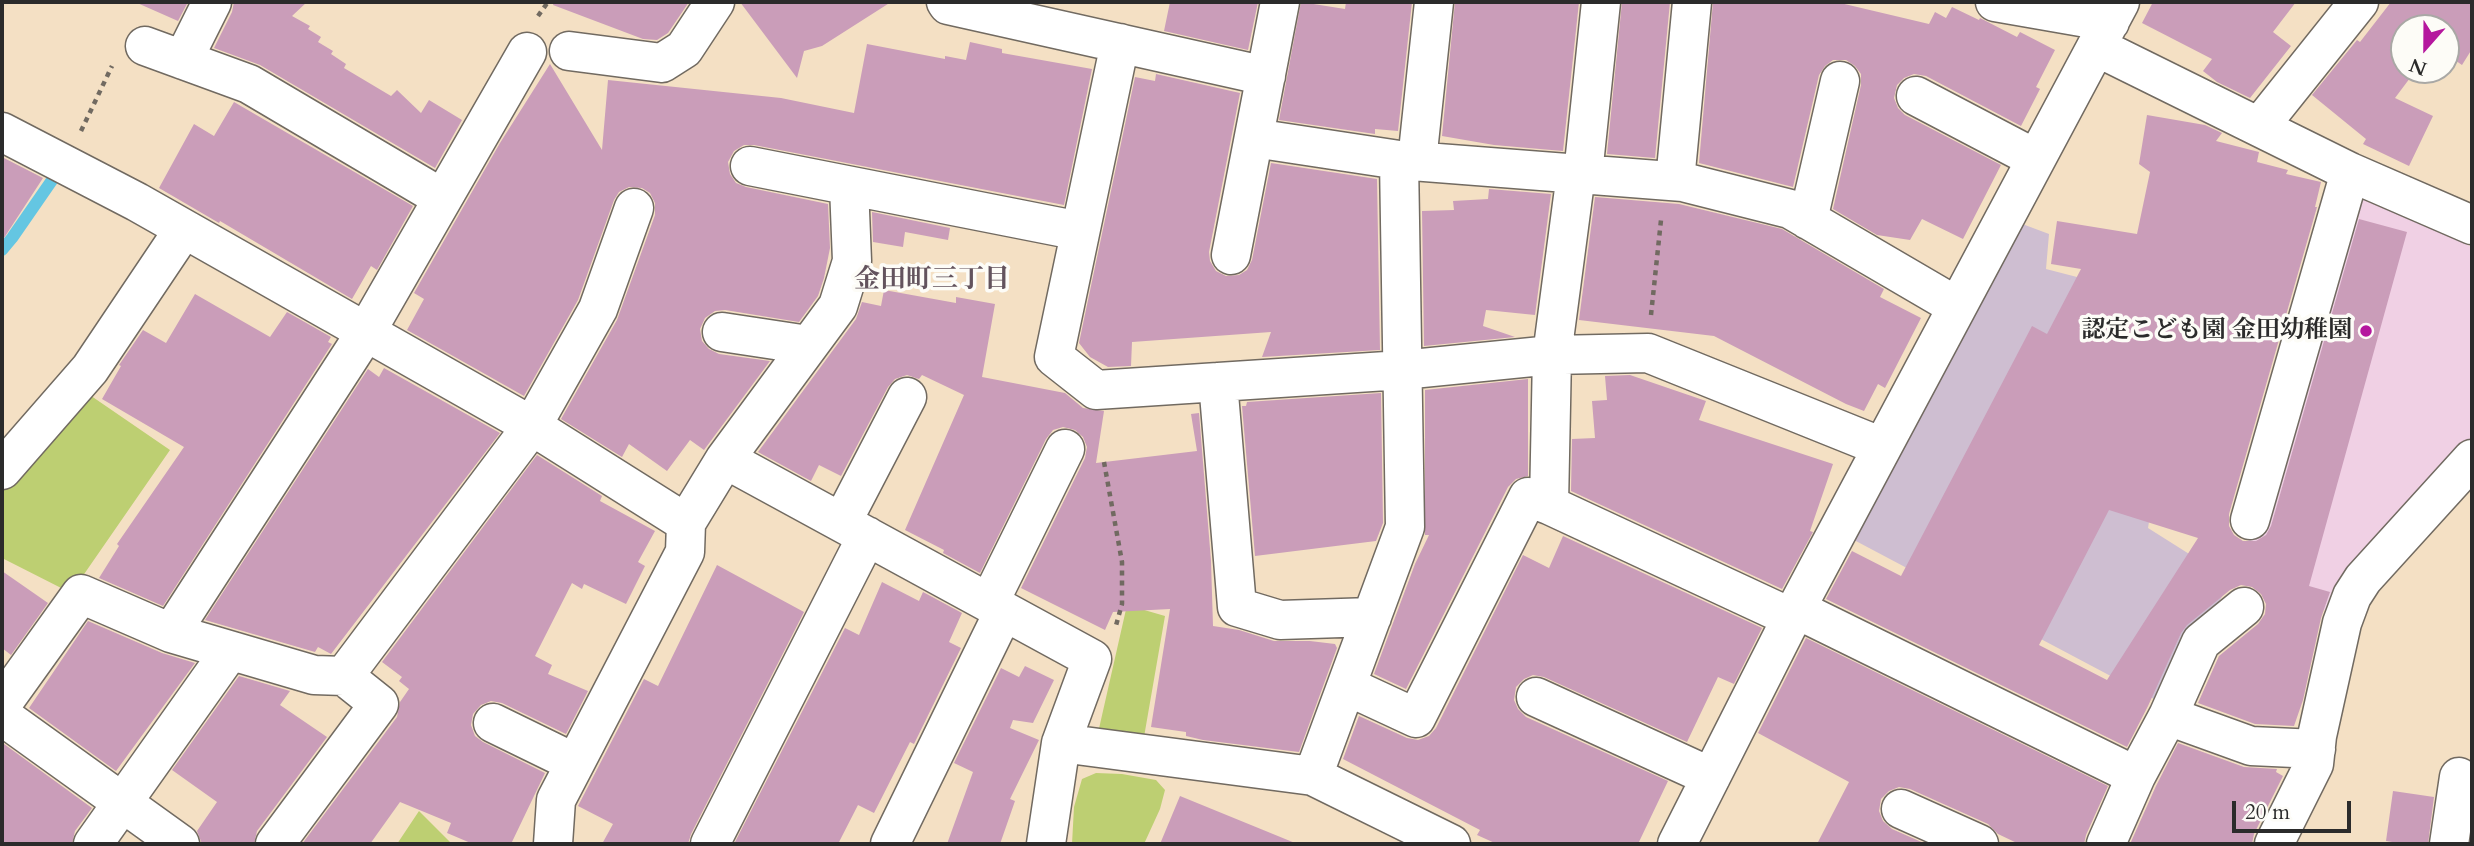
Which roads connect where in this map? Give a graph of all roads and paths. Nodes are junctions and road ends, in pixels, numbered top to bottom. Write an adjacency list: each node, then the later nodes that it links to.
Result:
1 (212, 2): 15 (street)
2 (715, 2): 13 (street)
3 (946, 2): 11 (street)
4 (1280, 2): 16 (street)
5 (1434, 2): 23 (street)
6 (1601, 2): 27 (street)
7 (1692, 2): 28 (street)
8 (1995, 2): 10 (street)
9 (2359, 2): 19 (street)
10 (2109, 24): 19 (street); 22 (street)
11 (1120, 43): 16 (street); 35 (street)
12 (131, 51): 15 (street); 24 (path)
13 (569, 51)
14 (527, 52): 30 (street)
15 (183, 60): 30 (street)
16 (1266, 76): 21 (street)
17 (1840, 81): 32 (street)
18 (1916, 96): 22 (street)
19 (2259, 127): 26 (street)
20 (2, 132): 24 (street)
21 (1254, 138): 23 (street); 36 (street)
22 (2036, 159): 37 (street)
23 (1408, 161): 27 (street); 43 (street)
24 (59, 162): 34 (street)
25 (751, 166): 29 (street)
26 (2350, 172): 33 (street); 54 (street)
27 (1579, 174): 28 (street); 42 (street)
28 (1670, 181): 32 (street); 41 (path)
29 (849, 186): 35 (street); 40 (street)
30 (442, 198): 38 (street)
31 (634, 208): 46 (street)
32 (1808, 220): 37 (street)
33 (2472, 225)
34 (184, 229): 38 (street); 52 (street)
35 (1080, 231): 44 (street)
36 (1231, 255)
37 (1956, 306): 47 (street)
38 (366, 332): 46 (street); 61 (street)
39 (722, 332): 40 (street)
40 (808, 345): 49 (street)
41 (1648, 353): 42 (street); 47 (street)
42 (1552, 355): 43 (street); 53 (street)
43 (1402, 370): 44 (street); 60 (street)
44 (1218, 382): 60 (street)
45 (906, 397): 56 (street)
46 (532, 426): 55 (street); 64 (street)
47 (1882, 447): 59 (street)
48 (1065, 449): 57 (street)
49 (725, 458): 55 (street); 56 (street)
50 (2472, 459): 72 (street)
51 (1104, 461): 63 (path)
52 (2, 470)
53 (1549, 505): 59 (street); 65 (street)
54 (2250, 520)
55 (686, 523): 73 (street)
56 (854, 529): 57 (street); 85 (street)
57 (996, 607): 63 (street); 86 (street)
58 (2244, 607): 69 (street)
59 (1794, 614): 75 (street); 76 (street)
60 (1372, 617): 65 (street)
61 (171, 633): 62 (street); 67 (street)
62 (230, 651): 64 (street); 78 (street)
63 (1092, 659): 71 (street)
64 (344, 676): 83 (street)
65 (1347, 686): 74 (street)
66 (1536, 697): 76 (street)
67 (2, 704)
68 (2, 716): 78 (street)
69 (2168, 716): 72 (street); 75 (street)
70 (493, 723): 73 (street)
71 (1061, 743): 74 (street); 87 (street)
72 (2316, 749): 91 (street)
73 (575, 763): 84 (street)
74 (1312, 776): 80 (street)
75 (2136, 776): 90 (street)
76 (1711, 777): 88 (street)
77 (2459, 777): 92 (street)
78 (122, 802): 81 (street); 82 (street)
79 (1901, 809): 89 (street)
80 (1433, 840)
81 (93, 844)
82 (180, 844)
83 (275, 844)
84 (553, 844)
85 (710, 844)
86 (890, 844)
87 (1046, 844)
88 (1677, 844)
89 (1979, 844)
90 (2105, 844)
91 (2274, 844)
92 (2449, 844)

